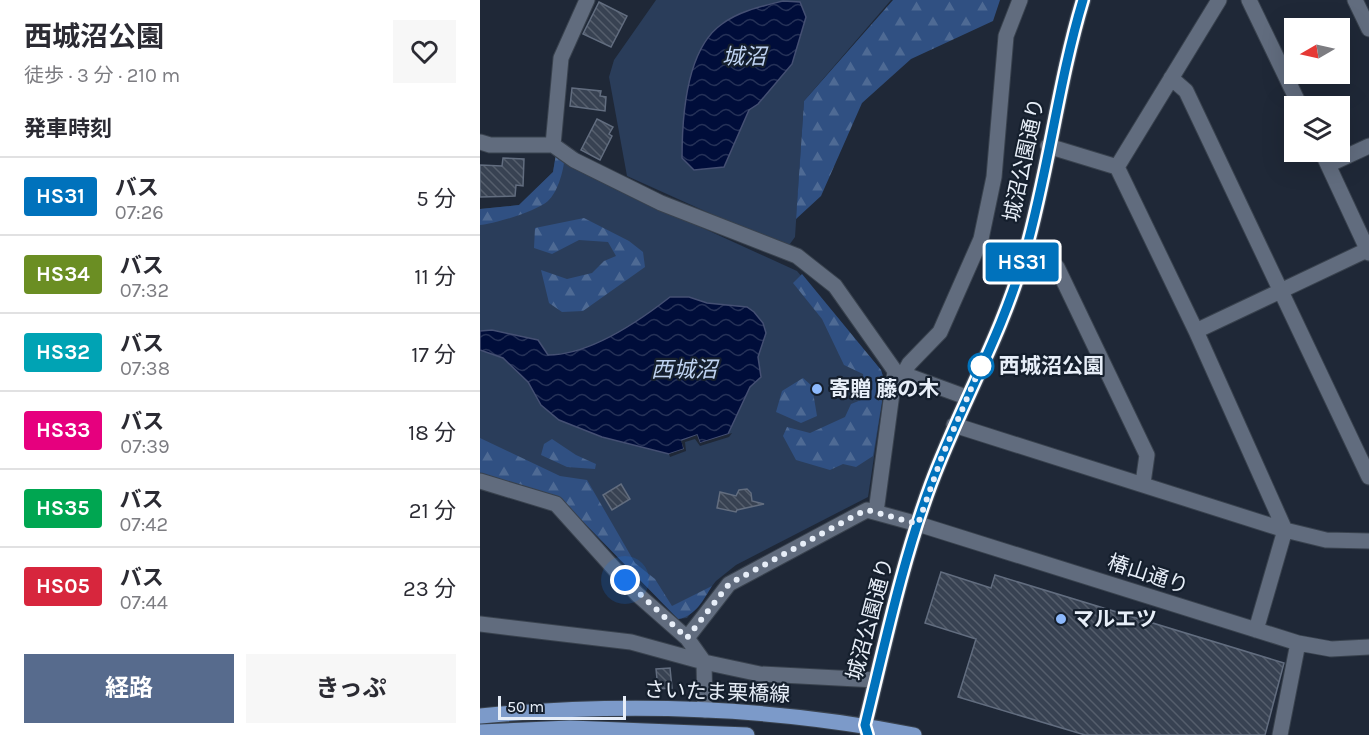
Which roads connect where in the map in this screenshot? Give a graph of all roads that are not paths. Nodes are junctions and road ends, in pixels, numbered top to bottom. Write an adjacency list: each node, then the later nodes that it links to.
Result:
1 (586, 0): 11 (street)
2 (1020, 0): 21 (street)
3 (1083, 0): 12 (street, 城沼公園通り)
4 (1219, 0): 8 (street)
5 (1249, 0): 9 (street)
6 (1355, 0): 7 (street)
7 (1369, 29)
8 (1171, 78): 16 (street); 19 (street)
9 (1295, 96)
10 (480, 142): 11 (street)
11 (553, 145): 21 (street)
12 (1048, 146): 16 (street); 18 (street, 城沼公園通り)
13 (1369, 146): 14 (street)
14 (1350, 151)
15 (1327, 162): 17 (street)
16 (1117, 167): 20 (street)
17 (1368, 252): 19 (street)
18 (1025, 253): 22 (street, 城沼公園通り); 26 (street)
19 (1280, 290): 20 (street); 24 (street)
20 (1197, 331): 29 (street)
21 (899, 373): 22 (street); 27 (street)
22 (966, 397): 23 (street, 城沼公園通り)
23 (954, 425): 26 (street); 28 (street, 城沼公園通り)
24 (1369, 477)
25 (480, 481): 33 (street)
26 (1143, 483): 29 (street)
27 (876, 512): 28 (street, 椿山通り); 33 (street)
28 (918, 524): 32 (street, 椿山通り); 37 (street, 城沼公園通り)
29 (1285, 530): 30 (street); 32 (street)
30 (1369, 541)
31 (480, 624): 36 (street)
32 (1256, 630): 34 (street, 椿山通り)
33 (687, 638): 36 (street)
34 (1298, 643): 35 (street, 椿山通り); 45 (street)
35 (1369, 647)
36 (704, 662): 37 (street); 38 (street)
37 (876, 680): 40 (street, 城沼公園通り)
38 (705, 710): 39 (main road, さいたま栗橋線); 40 (main road, さいたま栗橋線)
39 (480, 716)
40 (866, 730): 44 (main road, さいたま栗橋線)
41 (480, 732): 42 (main road, さいたま栗橋線)
42 (699, 734): 43 (main road, さいたま栗橋線)
43 (747, 735)
44 (914, 735)
45 (1280, 735)

